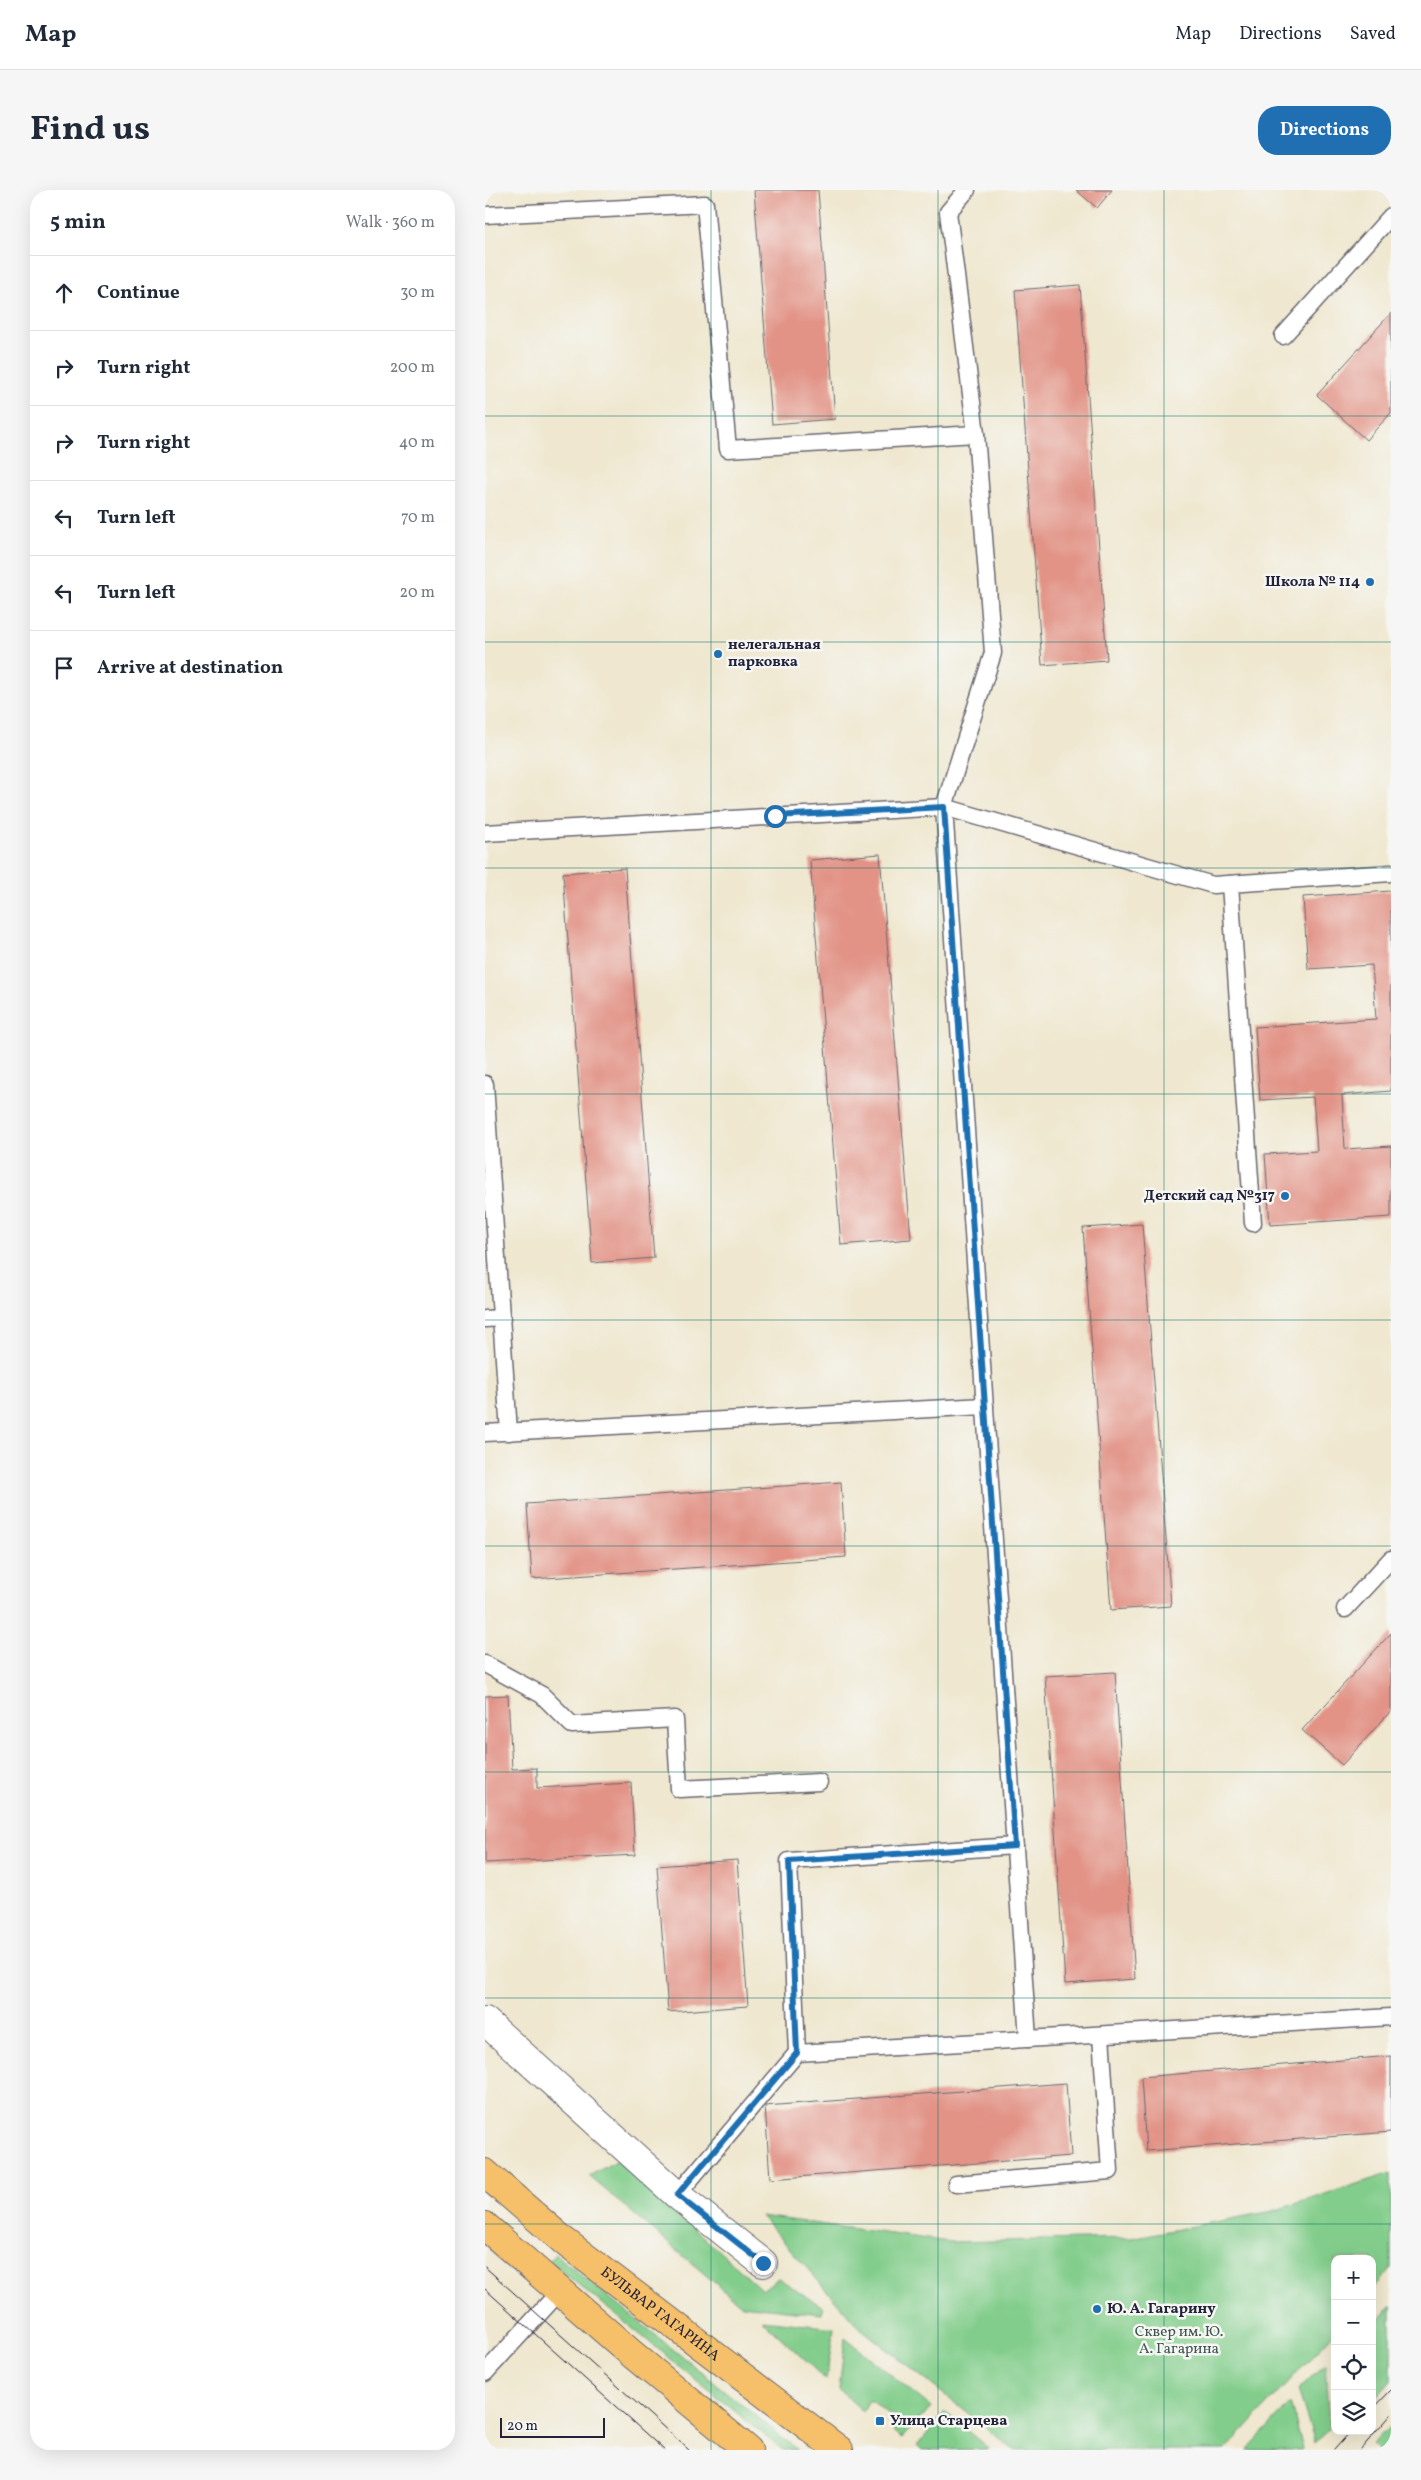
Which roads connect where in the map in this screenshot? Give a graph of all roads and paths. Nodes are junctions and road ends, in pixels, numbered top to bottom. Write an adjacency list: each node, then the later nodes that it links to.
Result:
1 (967, 190): 6 (lane)
2 (704, 197): 3 (lane); 6 (lane)
3 (485, 215)
4 (1391, 216): 5 (lane)
5 (1283, 336)
6 (975, 434): 7 (lane)
7 (944, 807): 8 (lane); 10 (lane); 15 (lane)
8 (485, 833)
9 (1391, 873): 10 (lane)
10 (1230, 884): 12 (lane)
11 (485, 1084): 13 (lane)
12 (1253, 1223)
13 (502, 1318): 14 (lane); 16 (lane)
14 (485, 1319)
15 (985, 1406): 16 (lane); 22 (lane)
16 (509, 1432): 17 (lane)
17 (485, 1433)
18 (1391, 1559): 19 (lane)
19 (1345, 1609)
20 (485, 1664): 21 (lane)
21 (819, 1782)
22 (1015, 1846): 26 (lane); 27 (lane)
23 (1391, 2017): 25 (lane)
24 (485, 2021): 30 (street)
25 (1101, 2034): 26 (lane); 29 (lane)
26 (1028, 2039): 27 (lane)
27 (797, 2053): 30 (lane)
28 (485, 2173): 36 (main road, БУЛЬВАР ГАГАРИНА)
29 (956, 2184)
30 (677, 2195): 32 (street)
31 (485, 2226): 33 (main road)
32 (763, 2263)
33 (561, 2290): 34 (lane); 35 (main road)
34 (485, 2373)
35 (748, 2450)
36 (839, 2450)

